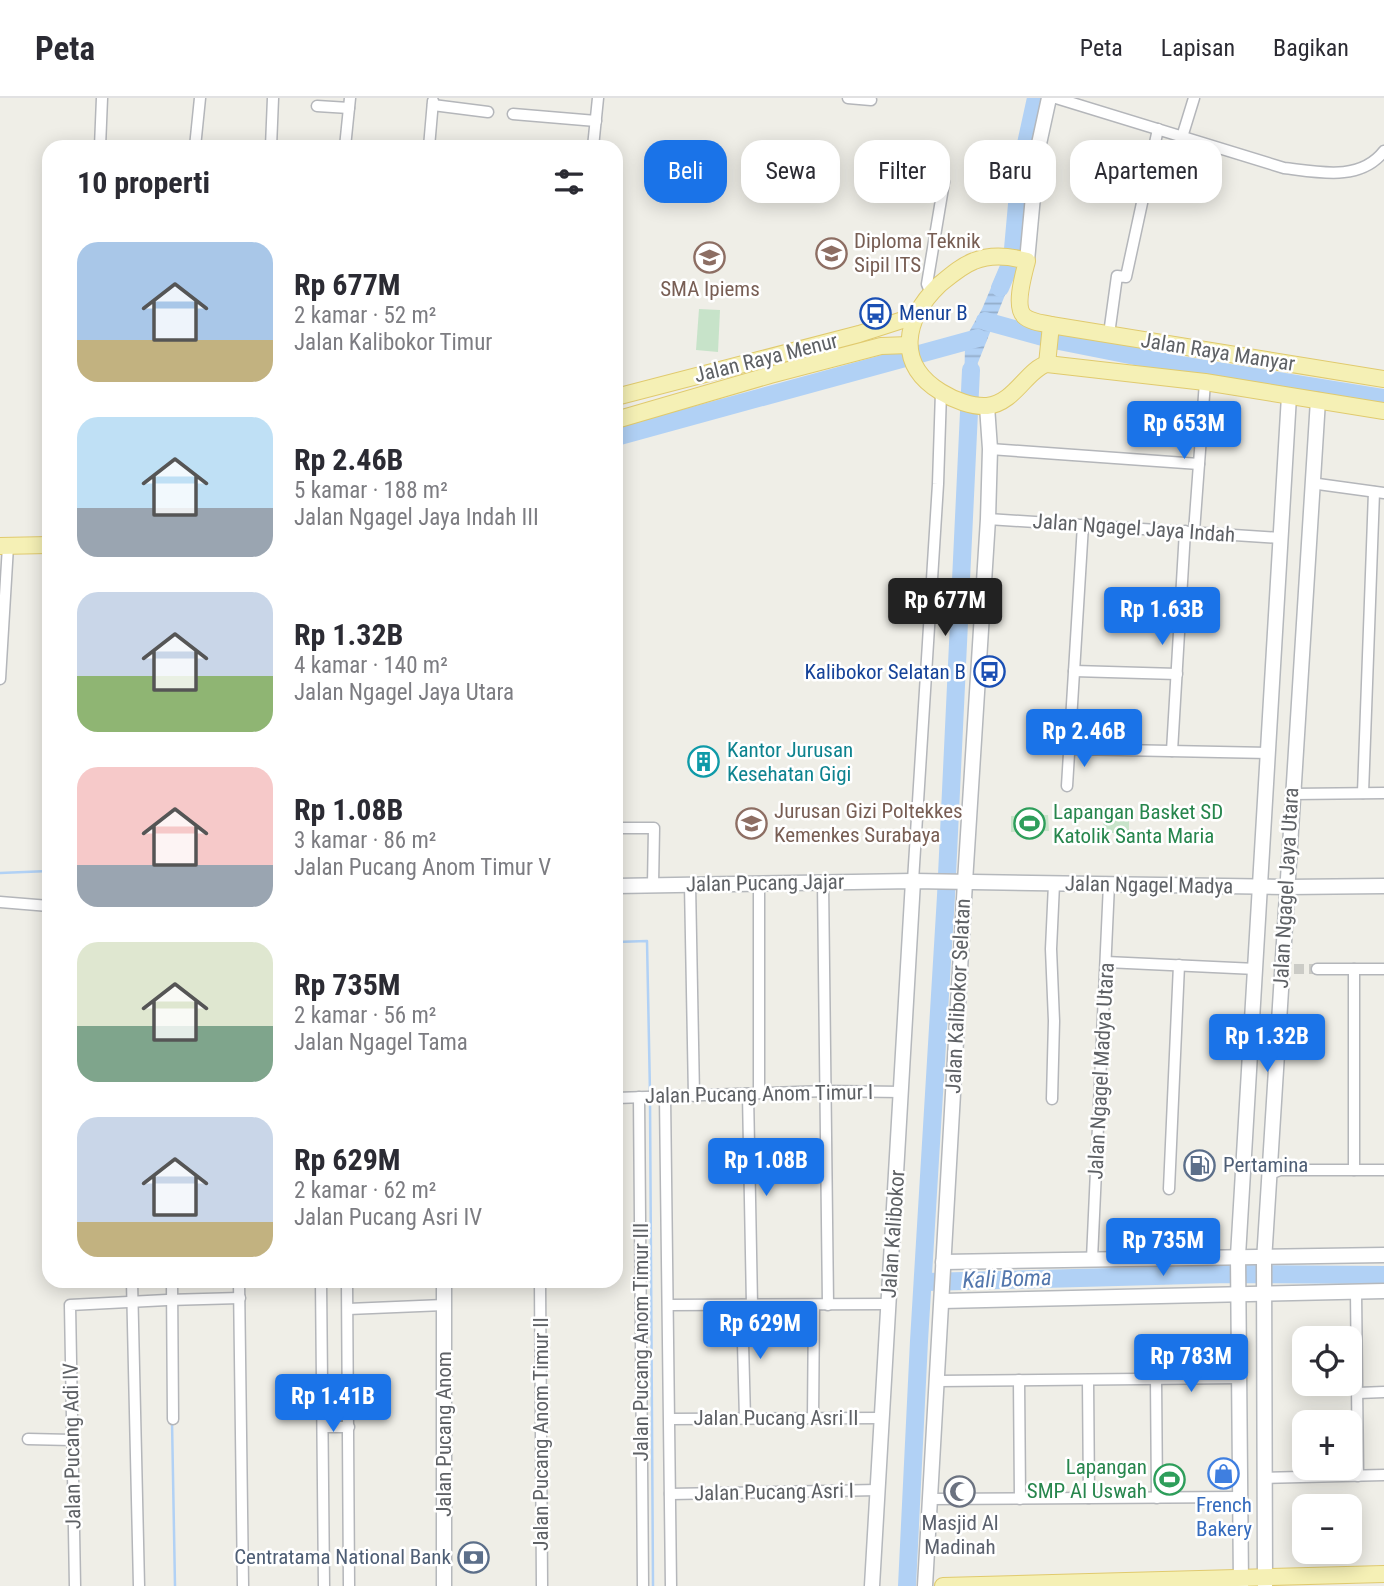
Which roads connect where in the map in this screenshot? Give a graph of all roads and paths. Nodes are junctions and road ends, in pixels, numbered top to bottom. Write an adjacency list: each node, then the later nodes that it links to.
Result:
1 (102, 98): 18 (street)
2 (200, 98): 19 (street)
3 (273, 98): 20 (street)
4 (598, 98): 15 (street)
5 (848, 98): 9 (street)
6 (1049, 98): 26 (street)
7 (1056, 98): 16 (street)
8 (1194, 98): 17 (street)
9 (871, 100)
10 (433, 101): 13 (street); 22 (street)
11 (349, 103): 12 (street); 21 (street)
12 (317, 106)
13 (488, 112)
14 (513, 114): 15 (street)
15 (596, 121): 23 (street)
16 (1158, 129): 17 (street); 30 (street)
17 (1182, 137): 24 (street)
18 (100, 140)
19 (196, 140)
20 (271, 140)
21 (346, 140)
22 (430, 140)
23 (594, 140)
24 (1384, 151)
25 (940, 203): 27 (street)
26 (1014, 258): 27 (main road); 29 (main road)
27 (931, 294): 28 (main road)
28 (915, 316): 31 (main road); 34 (main road, Jalan Raya Menur)
29 (1051, 325): 30 (main road, Jalan Raya Manyar); 32 (main road)
30 (1109, 334): 33 (main road, Jalan Raya Manyar)
31 (911, 353): 37 (main road); 41 (main road, Jalan Raya Menur)
32 (1047, 364): 35 (main road, Jalan Raya Manyar); 43 (main road)
33 (1384, 379)
34 (679, 380): 36 (main road, Jalan Raya Menur); 41 (main road)
35 (1205, 382): 39 (main road, Jalan Raya Manyar); 47 (street)
36 (662, 386): 38 (main road, Jalan Raya Menur); 42 (main road)
37 (941, 392): 43 (main road); 68 (street)
38 (623, 395)
39 (1289, 396): 40 (main road, Jalan Raya Manyar); 54 (street, Jalan Ngagel Jaya Utara)
40 (1318, 400): 44 (main road, Jalan Raya Manyar); 48 (street, Jalan Ngagel Jaya Utara)
41 (685, 401): 42 (main road, Jalan Raya Menur)
42 (668, 405): 45 (main road, Jalan Raya Menur)
43 (985, 405): 46 (street, Jalan Kalibokor Selatan)
44 (1384, 411)
45 (623, 418)
46 (990, 449): 47 (street); 50 (street, Jalan Kalibokor Selatan)
47 (1199, 464): 52 (street)
48 (1313, 481): 49 (street); 66 (street, Jalan Ngagel Jaya Utara)
49 (1379, 492): 64 (street)
50 (988, 519): 51 (street, Jalan Ngagel Jaya Indah); 70 (street, Jalan Kalibokor Selatan)
51 (1083, 525): 52 (street, Jalan Ngagel Jaya Indah); 57 (street)
52 (1190, 532): 54 (street, Jalan Ngagel Jaya Indah); 58 (street)
53 (42, 535): 55 (main road)
54 (1280, 538): 62 (street, Jalan Ngagel Jaya Utara)
55 (3, 542): 56 (main road); 59 (street)
56 (42, 545)
57 (1074, 671): 58 (street); 60 (street)
58 (1177, 674): 61 (street)
59 (0, 679)
60 (1070, 749): 61 (street); 63 (street)
61 (1172, 751): 62 (street)
62 (1269, 753): 77 (street, Jalan Ngagel Jaya Utara)
63 (1067, 786)
64 (1363, 793): 65 (street); 66 (street)
65 (1384, 793)
66 (1292, 794): 79 (street, Jalan Ngagel Jaya Utara)
67 (623, 828): 75 (street)
68 (921, 881): 69 (street, Jalan Pucang Jajar); 70 (street, Jalan Ngagel Madya); 89 (street, Jalan Kalibokor)
69 (823, 882): 71 (street, Jalan Pucang Jajar); 88 (street)
70 (959, 882): 73 (street, Jalan Ngagel Madya); 103 (street, Jalan Kalibokor Selatan)
71 (759, 883): 72 (street, Jalan Pucang Jajar); 90 (street)
72 (690, 884): 75 (street, Jalan Pucang Jajar); 91 (street)
73 (1054, 884): 74 (street, Jalan Ngagel Madya); 94 (street)
74 (1109, 884): 77 (street, Jalan Ngagel Madya); 82 (street, Jalan Ngagel Madya Utara)
75 (653, 885): 76 (street, Jalan Pucang Jajar)
76 (623, 886)
77 (1259, 886): 79 (street, Jalan Ngagel Madya); 84 (street, Jalan Ngagel Jaya Utara)
78 (1384, 886): 79 (street, Jalan Ngagel Madya)
79 (1286, 887): 97 (street, Jalan Ngagel Jaya Utara)
80 (0, 902): 81 (street)
81 (42, 905)
82 (1106, 962): 83 (street); 100 (street, Jalan Ngagel Madya Utara)
83 (1179, 965): 84 (street); 98 (street)
84 (1256, 969): 101 (street, Jalan Ngagel Jaya Utara)
85 (1317, 969): 86 (street)
86 (1354, 969): 87 (street); 95 (street)
87 (1384, 969)
88 (826, 1091): 89 (street, Jalan Pucang Anom Timur I); 90 (street, Jalan Pucang Anom Timur I); 124 (street)
89 (902, 1092): 119 (street, Jalan Kalibokor)
90 (754, 1093): 91 (street, Jalan Pucang Anom Timur I); 122 (street)
91 (694, 1096): 92 (street, Jalan Pucang Anom Timur I)
92 (650, 1097): 93 (street, Jalan Pucang Anom Timur I); 121 (street); 166 (street, Jalan Pucang Anom Timur III)
93 (623, 1098)
94 (1052, 1099)
95 (1354, 1170): 96 (street); 97 (street)
96 (1384, 1170)
97 (1270, 1174): 102 (street, Jalan Ngagel Jaya Utara)
98 (1169, 1189)
99 (1384, 1255): 102 (street)
100 (1093, 1259): 101 (street); 103 (street)
101 (1238, 1259): 102 (street); 111 (street, Jalan Ngagel Jaya Utara)
102 (1264, 1259): 112 (street, Jalan Ngagel Jaya Utara)
103 (943, 1264): 116 (street, Jalan Kalibokor Selatan)
104 (132, 1288): 118 (street)
105 (171, 1288): 117 (street)
106 (239, 1288): 115 (street)
107 (321, 1288): 134 (street)
108 (347, 1288): 125 (street)
109 (444, 1288): 120 (street, Jalan Pucang Anom)
110 (540, 1288): 165 (street, Jalan Pucang Anom Timur II)
111 (1239, 1289): 112 (street); 116 (street); 127 (street, Jalan Ngagel Jaya Utara)
112 (1263, 1289): 113 (street); 148 (street, Jalan Ngagel Jaya Utara)
113 (1356, 1291): 114 (street); 126 (street)
114 (1384, 1291)
115 (240, 1298): 117 (street); 161 (street)
116 (942, 1298): 131 (street, Jalan Kalibokor Selatan)
117 (170, 1300): 118 (street); 138 (street)
118 (132, 1303): 144 (street, Jalan Pucang Adi IV); 160 (street)
119 (888, 1304): 124 (street); 137 (street, Jalan Kalibokor)
120 (444, 1305): 125 (street); 164 (street, Jalan Pucang Anom)
121 (669, 1305): 122 (street); 139 (street)
122 (747, 1305): 123 (street); 140 (street)
123 (814, 1305): 124 (street); 136 (street)
124 (828, 1305)
125 (348, 1309): 135 (street)
126 (1357, 1326)
127 (1239, 1378): 128 (street); 151 (street, Jalan Ngagel Jaya Utara)
128 (1156, 1379): 130 (street); 153 (street)
129 (1019, 1380): 130 (street); 131 (street); 155 (street)
130 (1088, 1380): 152 (street)
131 (944, 1381): 154 (street, Jalan Kalibokor Selatan)
132 (1384, 1392): 133 (street)
133 (1362, 1393)
134 (323, 1406): 135 (street); 141 (street)
135 (349, 1407): 142 (street)
136 (813, 1418): 137 (street, Jalan Pucang Asri II); 140 (street, Jalan Pucang Asri II)
137 (882, 1418): 149 (street, Jalan Kalibokor)
138 (173, 1419)
139 (670, 1419): 140 (street, Jalan Pucang Asri II); 150 (street)
140 (744, 1419)
141 (323, 1427): 142 (street); 162 (street)
142 (349, 1427): 163 (street)
143 (28, 1439): 144 (street)
144 (72, 1440): 159 (street, Jalan Pucang Adi IV)
145 (1384, 1475): 146 (street)
146 (1362, 1476)
147 (1292, 1477): 148 (street)
148 (1264, 1478): 158 (street, Jalan Ngagel Jaya Utara)
149 (878, 1490): 150 (street, Jalan Pucang Asri I); 168 (street, Jalan Kalibokor)
150 (670, 1494): 167 (street)
151 (1240, 1497): 153 (street); 157 (street, Jalan Ngagel Jaya Utara)
152 (1089, 1498): 153 (street); 155 (street)
153 (1157, 1498)
154 (931, 1499): 155 (street); 169 (street, Jalan Kalibokor Selatan)
155 (1020, 1499)
156 (1384, 1574): 158 (main road)
157 (1240, 1581): 158 (main road); 170 (main road)
158 (1265, 1581)
159 (75, 1586)
160 (139, 1586)
161 (243, 1586)
162 (324, 1586)
163 (349, 1586)
164 (444, 1586)
165 (542, 1586)
166 (643, 1586)
167 (671, 1586)
168 (872, 1586)
169 (925, 1586)
170 (943, 1586)

